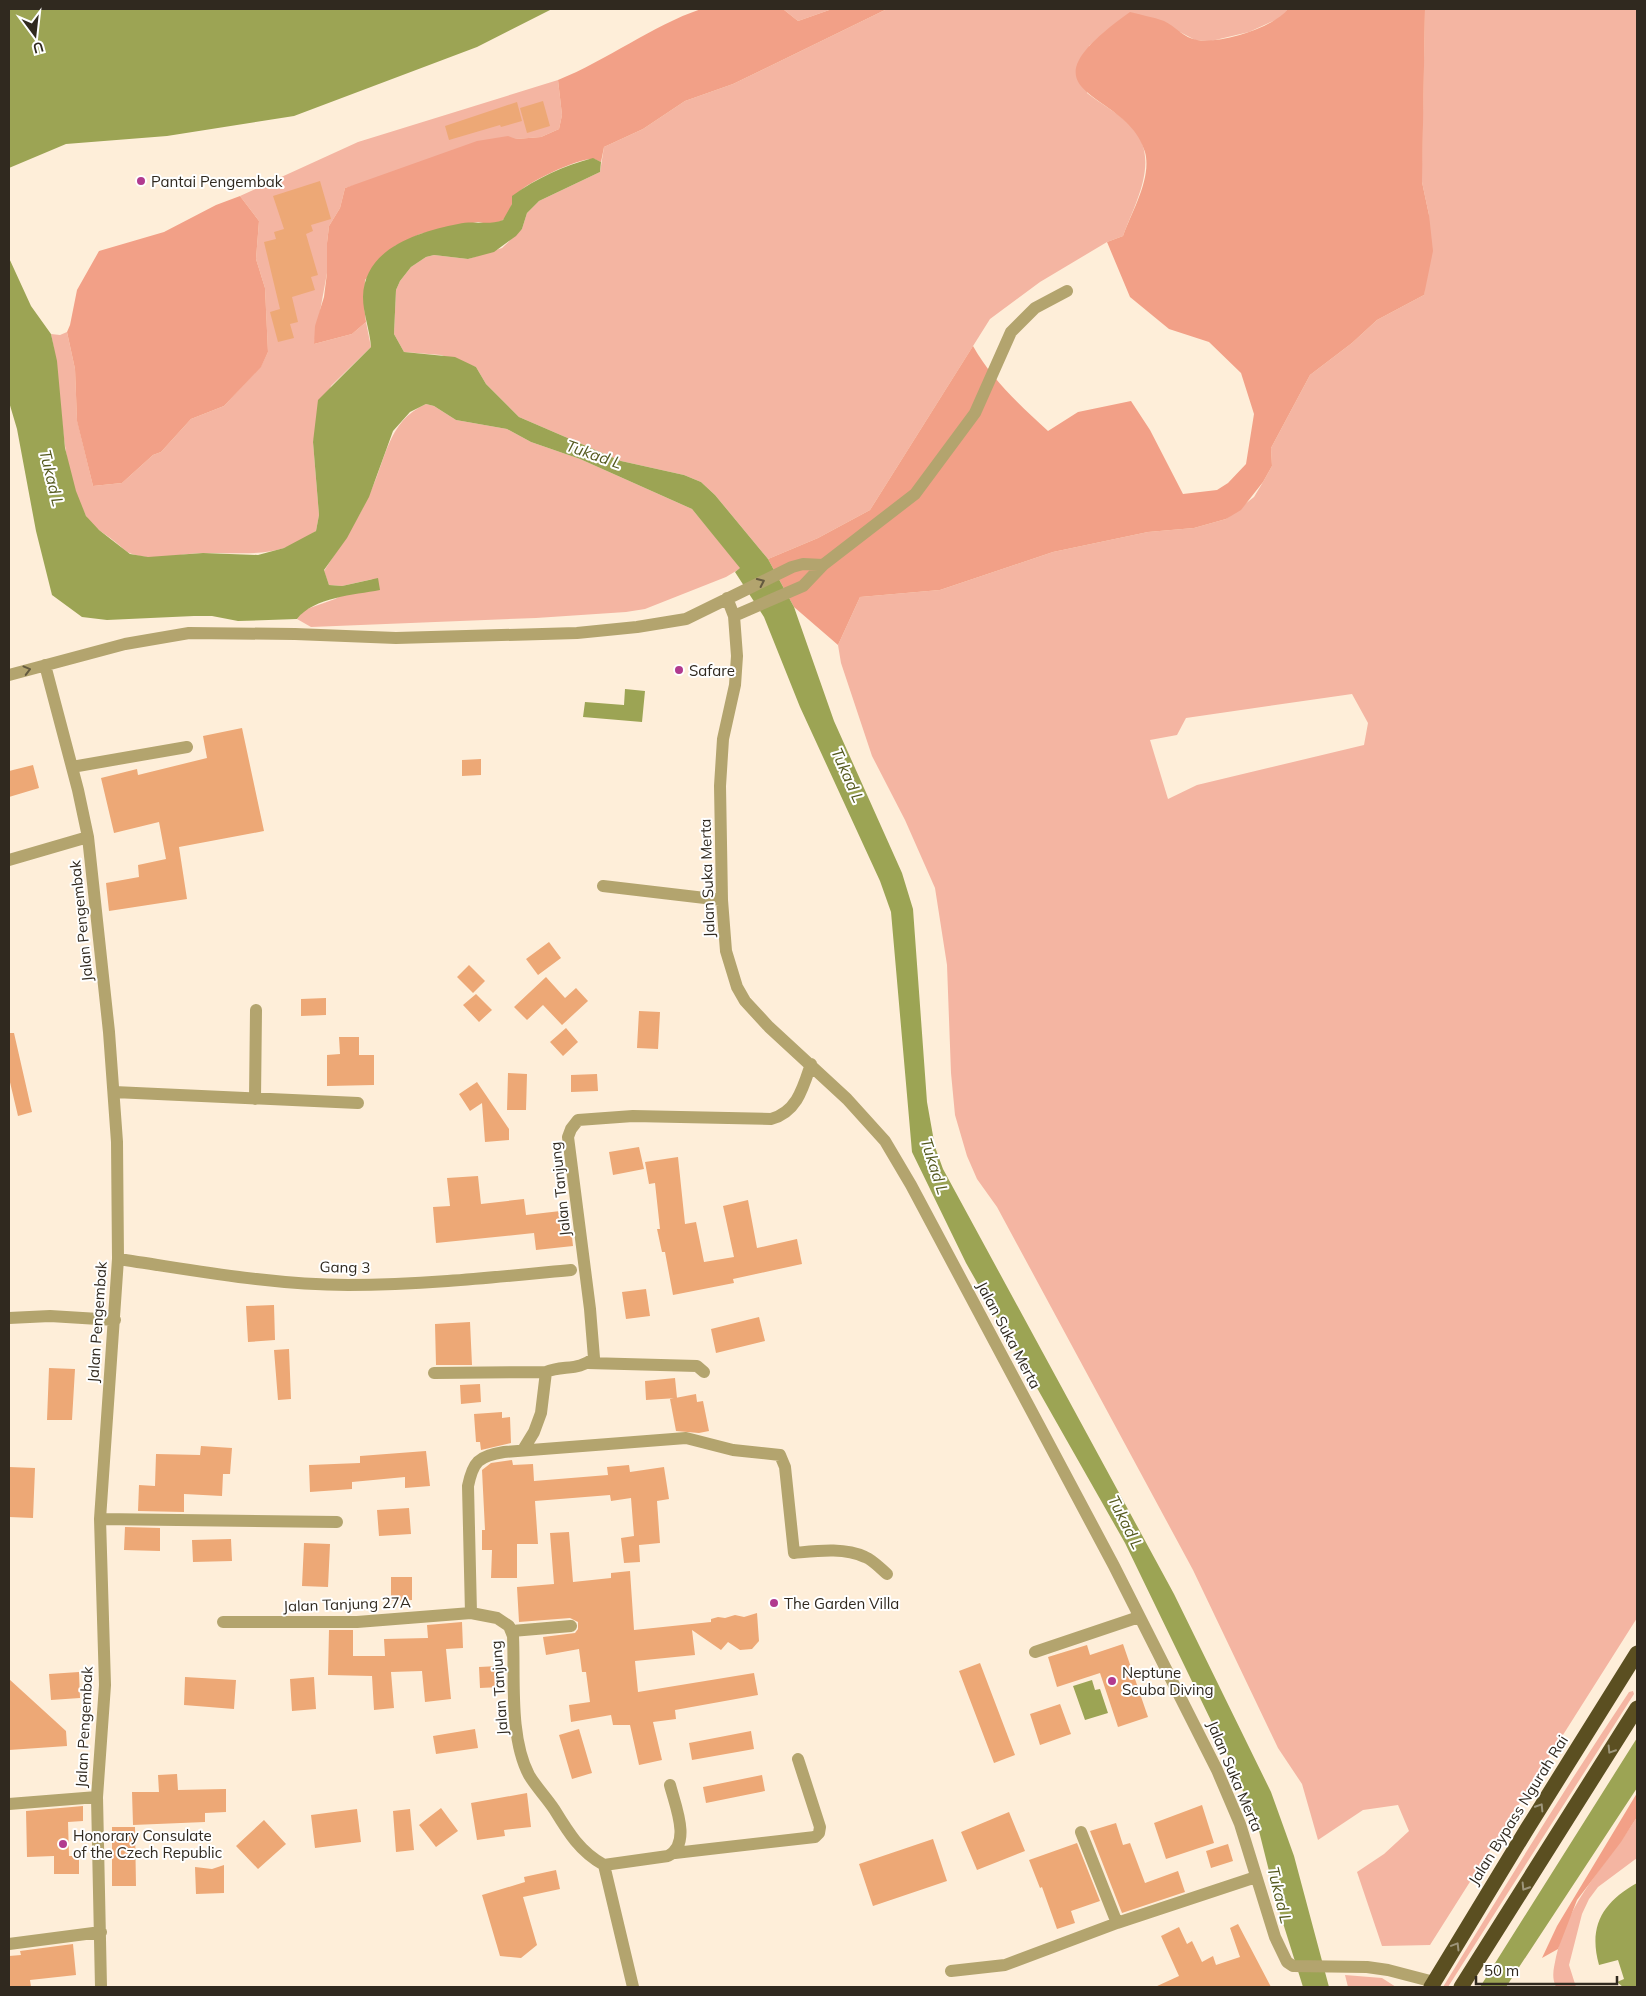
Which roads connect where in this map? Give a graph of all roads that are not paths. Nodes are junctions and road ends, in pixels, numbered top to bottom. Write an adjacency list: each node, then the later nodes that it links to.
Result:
1 (1068, 291): 2 (street)
2 (823, 564): 3 (street, one-way to 2); 4 (street)
3 (727, 598): 4 (street, Jalan Suka Merta); 5 (street)
4 (734, 616): 12 (street, Jalan Suka Merta)
5 (45, 665): 6 (street, one-way to 5); 8 (street, Jalan Pengembak)
6 (9, 675)
7 (187, 747): 8 (street)
8 (72, 767): 9 (street, Jalan Pengembak)
9 (88, 838): 10 (street); 15 (street, Jalan Pengembak)
10 (9, 860)
11 (603, 886): 12 (street)
12 (722, 900): 14 (street, Jalan Suka Merta)
13 (256, 1010): 16 (street)
14 (811, 1064): 22 (street, Jalan Tanjung); 31 (street, Jalan Suka Merta)
15 (114, 1092): 16 (street); 18 (street, Jalan Pengembak)
16 (255, 1099): 17 (street)
17 (358, 1103)
18 (118, 1260): 19 (street, Gang 3); 21 (street, Jalan Pengembak)
19 (571, 1270)
20 (9, 1318): 21 (street)
21 (115, 1320): 27 (street, Jalan Pengembak)
22 (588, 1363): 23 (street); 24 (street)
23 (546, 1372): 25 (street); 26 (street)
24 (704, 1372)
25 (434, 1373)
26 (523, 1450): 29 (street); 30 (street)
27 (100, 1519): 28 (street); 41 (street, Jalan Pengembak)
28 (337, 1522)
29 (888, 1574)
30 (471, 1613): 32 (street, Jalan Tanjung 27A); 34 (street, Jalan Tanjung)
31 (1139, 1617): 35 (street); 46 (street, Jalan Suka Merta)
32 (223, 1622)
33 (571, 1626): 34 (street)
34 (512, 1631): 45 (street, Jalan Tanjung)
35 (1035, 1652)
36 (1637, 1653): 37 (highway, Jalan Bypass Ngurah Rai)
37 (1631, 1674): 51 (highway, Jalan Bypass Ngurah Rai, one-way to 37)
38 (1637, 1708): 54 (highway, one-way to 54)
39 (798, 1760): 44 (street)
40 (670, 1785): 44 (street)
41 (98, 1797): 42 (street); 48 (street, Jalan Pengembak)
42 (9, 1804)
43 (1081, 1832): 47 (street)
44 (675, 1853): 45 (street)
45 (604, 1865): 53 (street)
46 (1256, 1877): 47 (street); 51 (street, Jalan Suka Merta)
47 (1117, 1923): 50 (street)
48 (101, 1932): 49 (street); 52 (street, Jalan Pengembak)
49 (9, 1944)
50 (952, 1971)
51 (1432, 1985)
52 (101, 1987)
53 (633, 1987)
54 (1461, 1987)

